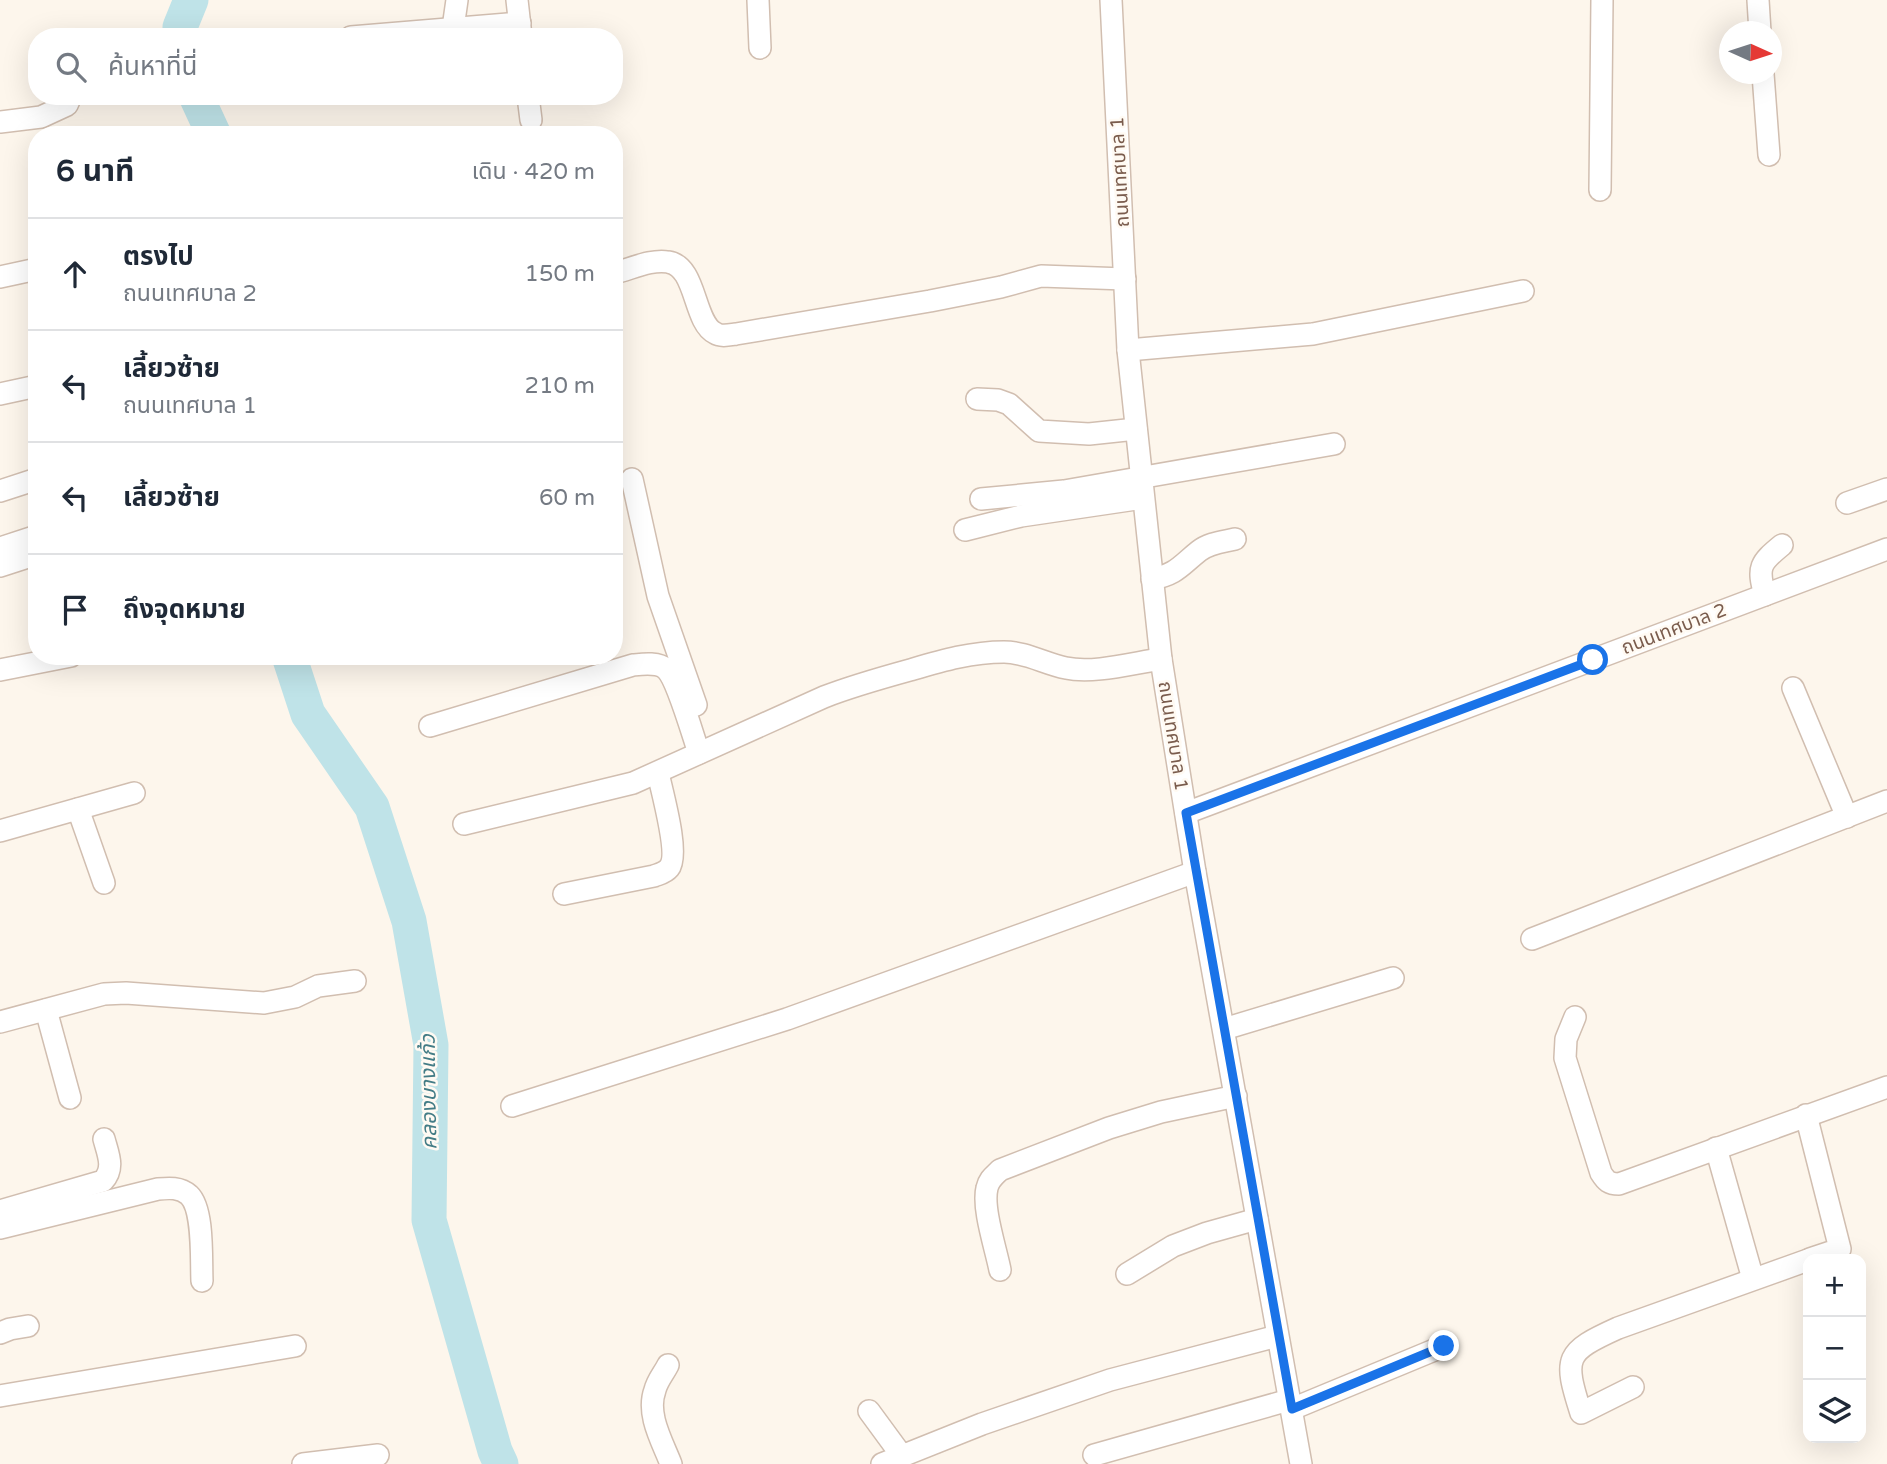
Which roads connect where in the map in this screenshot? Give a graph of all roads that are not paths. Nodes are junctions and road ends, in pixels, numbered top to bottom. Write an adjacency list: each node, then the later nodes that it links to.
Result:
1 (457, 0): 8 (street)
2 (517, 0): 9 (street)
3 (758, 0): 10 (street)
4 (1111, 0): 21 (street, ถนนเทศบาล 1)
5 (1602, 0): 17 (street)
6 (1758, 0): 7 (street)
7 (1759, 21)
8 (453, 28)
9 (521, 28)
10 (760, 48)
11 (1764, 84): 16 (street)
12 (67, 105): 15 (street)
13 (529, 105): 14 (street)
14 (531, 120)
15 (0, 122)
16 (1769, 155)
17 (1600, 190)
18 (28, 271): 20 (street)
19 (623, 271): 21 (street)
20 (0, 277)
21 (1125, 279): 23 (street, ถนนเทศบาล 1)
22 (1522, 291): 23 (street)
23 (1128, 350): 27 (street, ถนนเทศบาล 1)
24 (28, 388): 25 (street)
25 (0, 394)
26 (977, 399): 27 (street)
27 (1136, 429): 31 (street, ถนนเทศบาล 1)
28 (1334, 444): 31 (street)
29 (632, 479): 51 (street)
30 (28, 482): 33 (street)
31 (1142, 487): 34 (street); 36 (street); 44 (street, ถนนเทศบาล 1)
32 (1887, 489): 35 (street)
33 (0, 491)
34 (981, 499)
35 (1847, 503)
36 (965, 530)
37 (28, 539): 40 (street)
38 (1235, 539): 44 (street)
39 (1782, 545): 45 (street)
40 (0, 548)
41 (1887, 549): 45 (street, ถนนเทศบาล 2)
42 (28, 557): 43 (street)
43 (0, 566)
44 (1152, 579): 46 (street, ถนนเทศบาล 1)
45 (1765, 595): 56 (street, ถนนเทศบาล 2)
46 (1161, 659): 51 (street); 56 (street, ถนนเทศบาล 1)
47 (28, 664): 48 (street)
48 (0, 670)
49 (1793, 688): 57 (street)
50 (430, 726): 51 (street)
51 (705, 750): 52 (street)
52 (658, 773): 58 (street); 62 (street)
53 (134, 793): 55 (street)
54 (1887, 801): 57 (street)
55 (78, 809): 59 (street); 61 (street)
56 (1186, 813): 60 (street, ถนนเทศบาล 1)
57 (1847, 817): 63 (street)
58 (464, 824)
59 (0, 831)
60 (1195, 872): 69 (street, ถนนเทศบาล 1); 73 (street)
61 (104, 883)
62 (564, 894)
63 (1532, 939)
64 (1393, 978): 69 (street)
65 (355, 981): 66 (street)
66 (46, 1010): 68 (street); 72 (street)
67 (1575, 1017): 76 (street)
68 (0, 1023)
69 (1224, 1029): 71 (street, ถนนเทศบาล 1)
70 (1887, 1087): 74 (street)
71 (1236, 1096): 78 (street, ถนนเทศบาล 1); 82 (street)
72 (70, 1098)
73 (512, 1106)
74 (1807, 1115): 76 (street); 80 (street)
75 (104, 1139): 77 (street)
76 (1716, 1148): 84 (street)
77 (0, 1211)
78 (1257, 1219): 83 (street); 88 (street, ถนนเทศบาล 1)
79 (0, 1228): 85 (street)
80 (1840, 1254)
81 (1803, 1262): 84 (street)
82 (1000, 1270)
83 (1128, 1274)
84 (1753, 1279): 92 (street)
85 (202, 1281)
86 (28, 1326): 87 (street)
87 (0, 1333)
88 (1277, 1336): 94 (street, ถนนเทศบาล 1); 98 (street)
89 (295, 1346): 93 (street)
90 (1444, 1346): 94 (street)
91 (668, 1365): 100 (street)
92 (1633, 1387)
93 (0, 1396)
94 (1290, 1404): 97 (street); 102 (street, ถนนเทศบาล 1)
95 (869, 1411): 98 (street)
96 (378, 1455): 99 (street)
97 (1094, 1455)
98 (902, 1456): 101 (street)
99 (303, 1464)
100 (671, 1464)
101 (882, 1464)
102 (1301, 1464)

